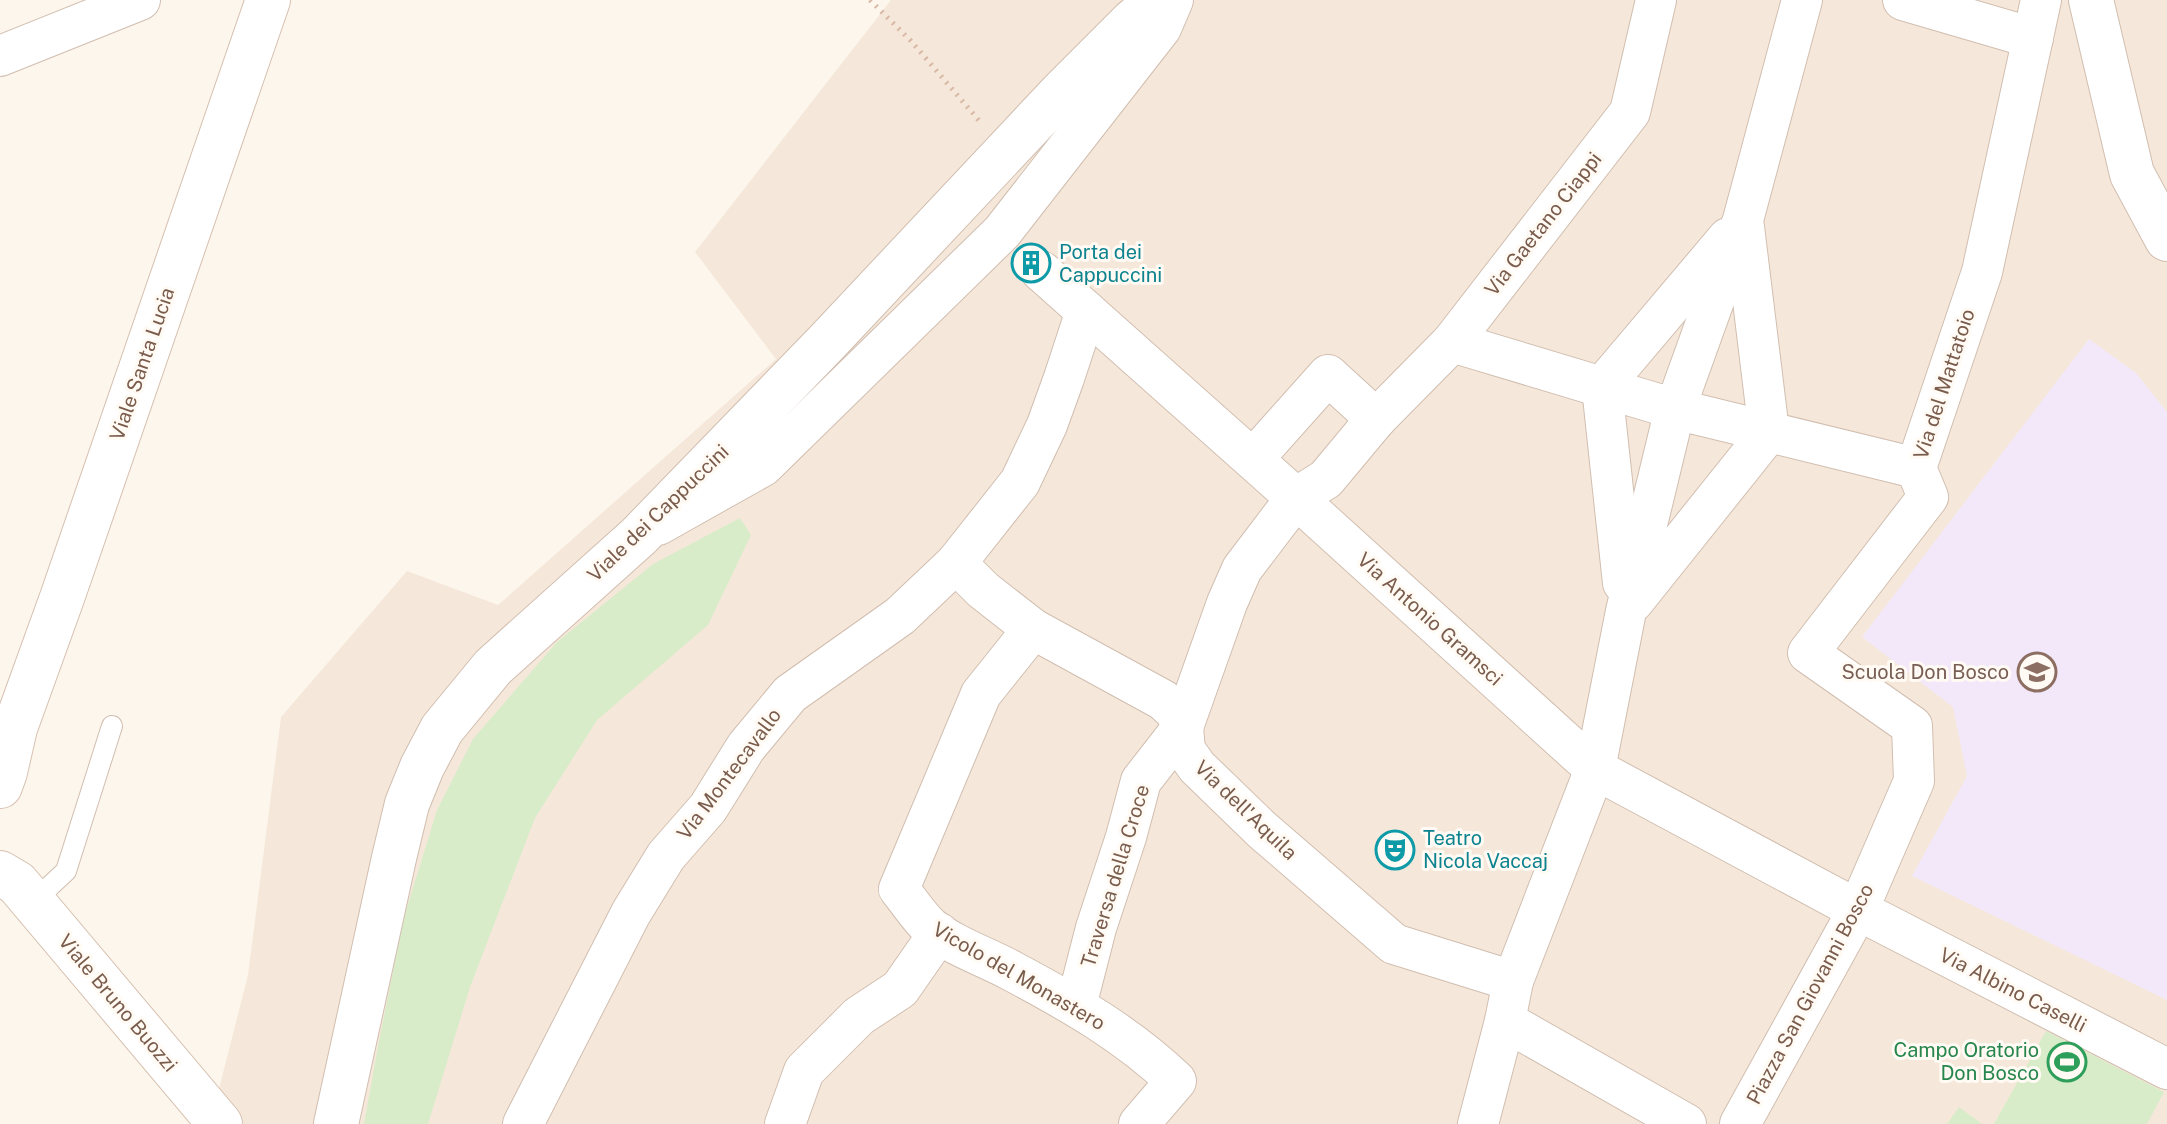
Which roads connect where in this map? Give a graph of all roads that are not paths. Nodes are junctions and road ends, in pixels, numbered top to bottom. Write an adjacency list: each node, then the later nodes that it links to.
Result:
1 (140, 0): 10 (street)
2 (268, 0): 30 (street, Viale Santa Lucia)
3 (1159, 0): 23 (street, Viale dei Cappuccini)
4 (1173, 0): 13 (street)
5 (1656, 0): 15 (street, Via Gaetano Ciappi)
6 (1802, 0): 11 (street)
7 (1903, 0): 9 (street)
8 (2091, 0): 12 (street)
9 (2037, 19): 21 (street, Via del Mattatoio)
10 (0, 56)
11 (1743, 220): 16 (street); 17 (street); 19 (street)
12 (2167, 239)
13 (1022, 253): 14 (street, Via Antonio Gramsci); 23 (street)
14 (1086, 311): 20 (street, Via Antonio Gramsci); 24 (street, Via Montecavallo)
15 (1452, 342): 16 (street); 18 (street, Via Gaetano Ciappi)
16 (1602, 387): 17 (street); 25 (street)
17 (1675, 409): 19 (street); 25 (street)
18 (1376, 419): 20 (street); 22 (street, Via Gaetano Ciappi)
19 (1769, 432): 21 (street); 25 (street)
20 (1253, 459): 22 (street, Via Antonio Gramsci)
21 (1916, 468): 28 (street, Via del Mattatoio)
22 (1296, 498): 29 (street, Traversa della Croce); 31 (street, Via Antonio Gramsci)
23 (639, 536): 42 (street, Viale dei Cappuccini)
24 (956, 563): 26 (street, Via dell'Aquila); 43 (street, Via Montecavallo)
25 (1626, 611): 31 (street)
26 (1033, 629): 29 (street, Via dell'Aquila); 36 (street, Vicolo del Monastero)
27 (112, 726): 34 (lane)
28 (1912, 726): 35 (street, Piazza San Giovanni Bosco)
29 (1183, 727): 37 (street, Via dell'Aquila); 38 (street, Traversa della Croce)
30 (7, 735): 32 (street, Viale Santa Lucia)
31 (1595, 769): 35 (street, Via Antonio Gramsci); 37 (street)
32 (0, 786)
33 (0, 842): 34 (street, Viale Bruno Buozzi)
34 (16, 886): 41 (street, Viale Bruno Buozzi)
35 (1858, 910): 40 (street, Via Albino Caselli); 48 (street, Piazza San Giovanni Bosco)
36 (939, 933): 38 (street, Vicolo del Monastero); 44 (street)
37 (1513, 981): 39 (street)
38 (1076, 1006): 45 (street, Vicolo del Monastero)
39 (1505, 1021): 46 (street); 47 (street)
40 (2167, 1069)
41 (220, 1124)
42 (336, 1124)
43 (523, 1124)
44 (785, 1124)
45 (1139, 1124)
46 (1478, 1124)
47 (1686, 1124)
48 (1740, 1124)

